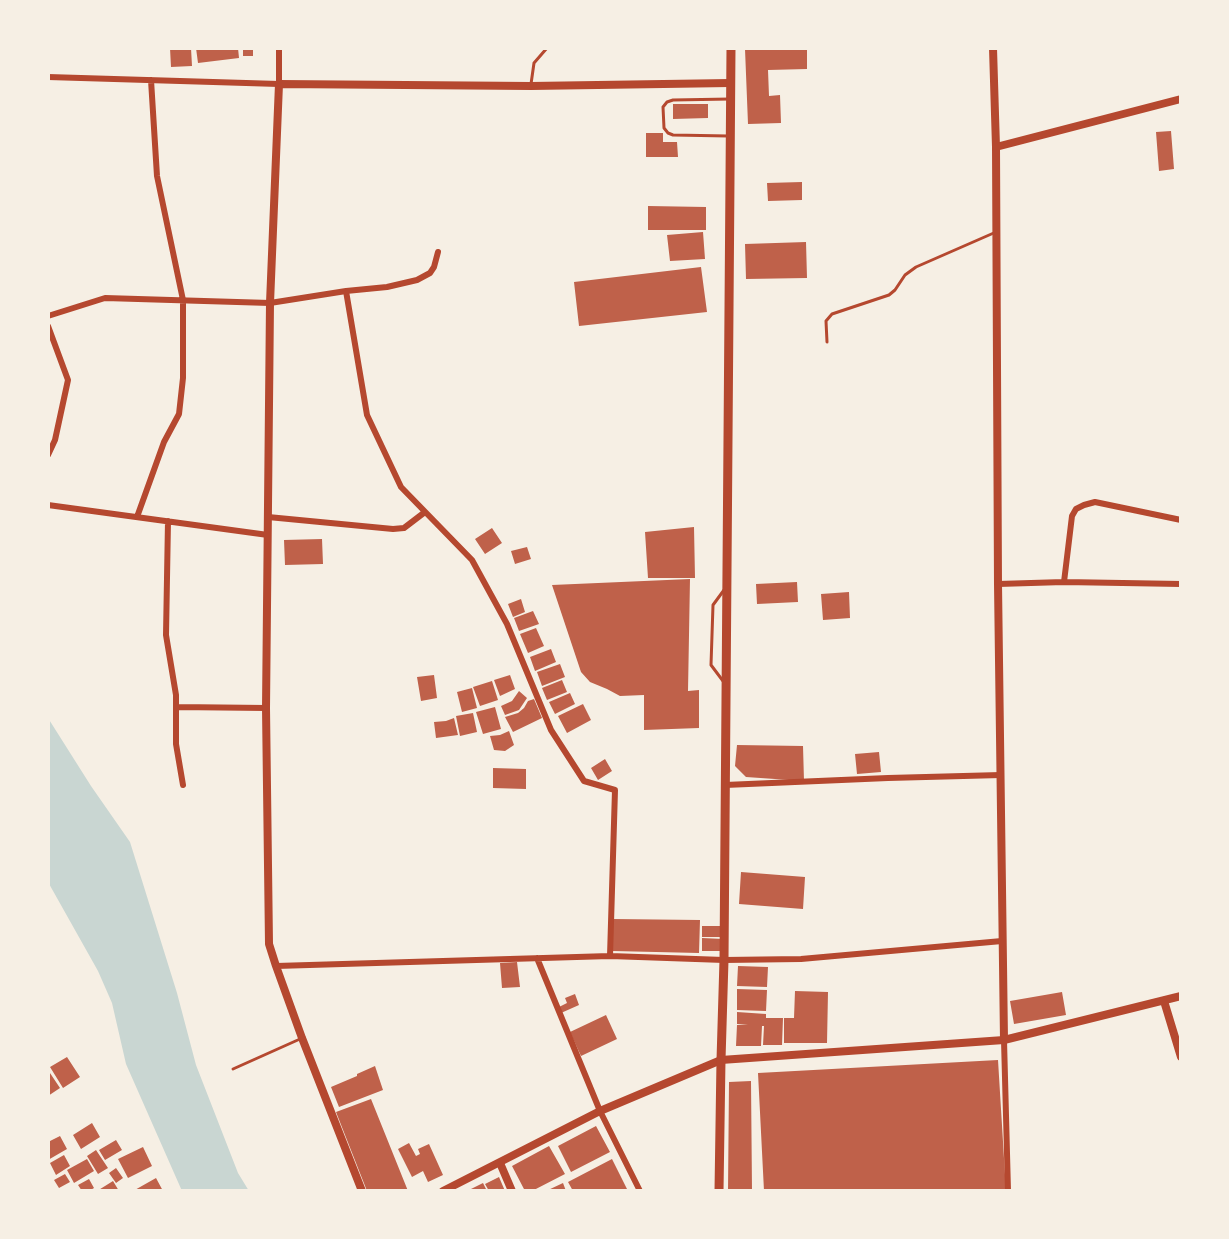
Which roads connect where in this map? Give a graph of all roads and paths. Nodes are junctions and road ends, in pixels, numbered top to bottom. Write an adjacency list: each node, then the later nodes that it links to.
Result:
1 (279, 48): 8 (street)
2 (547, 48): 9 (lane)
3 (731, 48): 7 (main road)
4 (993, 48): 13 (street)
5 (48, 76): 6 (street)
6 (151, 80): 8 (street); 17 (street)
7 (730, 83): 9 (street); 10 (main road)
8 (279, 84): 9 (street); 18 (street)
9 (531, 86)
10 (730, 99): 12 (main road); 12 (lane)
11 (1181, 99): 13 (street)
12 (730, 136): 33 (main road)
13 (996, 147): 14 (street)
14 (996, 232): 21 (lane); 31 (street)
15 (438, 252): 16 (street)
16 (346, 291): 18 (street); 24 (street)
17 (183, 300): 18 (street); 19 (street); 25 (street)
18 (270, 303): 26 (street)
19 (48, 316)
20 (48, 326): 22 (street)
21 (827, 342)
22 (48, 455)
23 (48, 505): 25 (street)
24 (425, 512): 26 (street); 41 (street)
25 (137, 517): 28 (street)
26 (268, 517): 29 (street)
27 (1181, 520): 30 (street)
28 (168, 522): 29 (street); 35 (street)
29 (268, 535): 36 (street)
30 (1064, 582): 31 (street); 32 (street)
31 (998, 584): 37 (street)
32 (1181, 584)
33 (726, 586): 34 (main road); 34 (lane)
34 (726, 684): 39 (main road)
35 (176, 707): 36 (street); 38 (street)
36 (267, 708): 44 (street)
37 (1000, 775): 39 (street); 40 (street)
38 (183, 785)
39 (725, 785): 43 (main road)
40 (1002, 941): 43 (street); 48 (street)
41 (609, 956): 42 (street); 43 (street)
42 (537, 958): 44 (street); 52 (street)
43 (724, 960): 50 (main road)
44 (276, 966): 47 (street)
45 (1181, 996): 46 (main road)
46 (1164, 1001): 48 (main road); 49 (street)
47 (302, 1038): 51 (lane); 54 (street)
48 (1004, 1040): 50 (main road); 59 (street)
49 (1181, 1057)
50 (721, 1060): 52 (main road); 58 (main road)
51 (233, 1069)
52 (600, 1111): 53 (main road); 57 (street)
53 (500, 1163): 55 (main road); 56 (street)
54 (362, 1191)
55 (443, 1191)
56 (512, 1191)
57 (640, 1191)
58 (719, 1191)
59 (1008, 1191)

